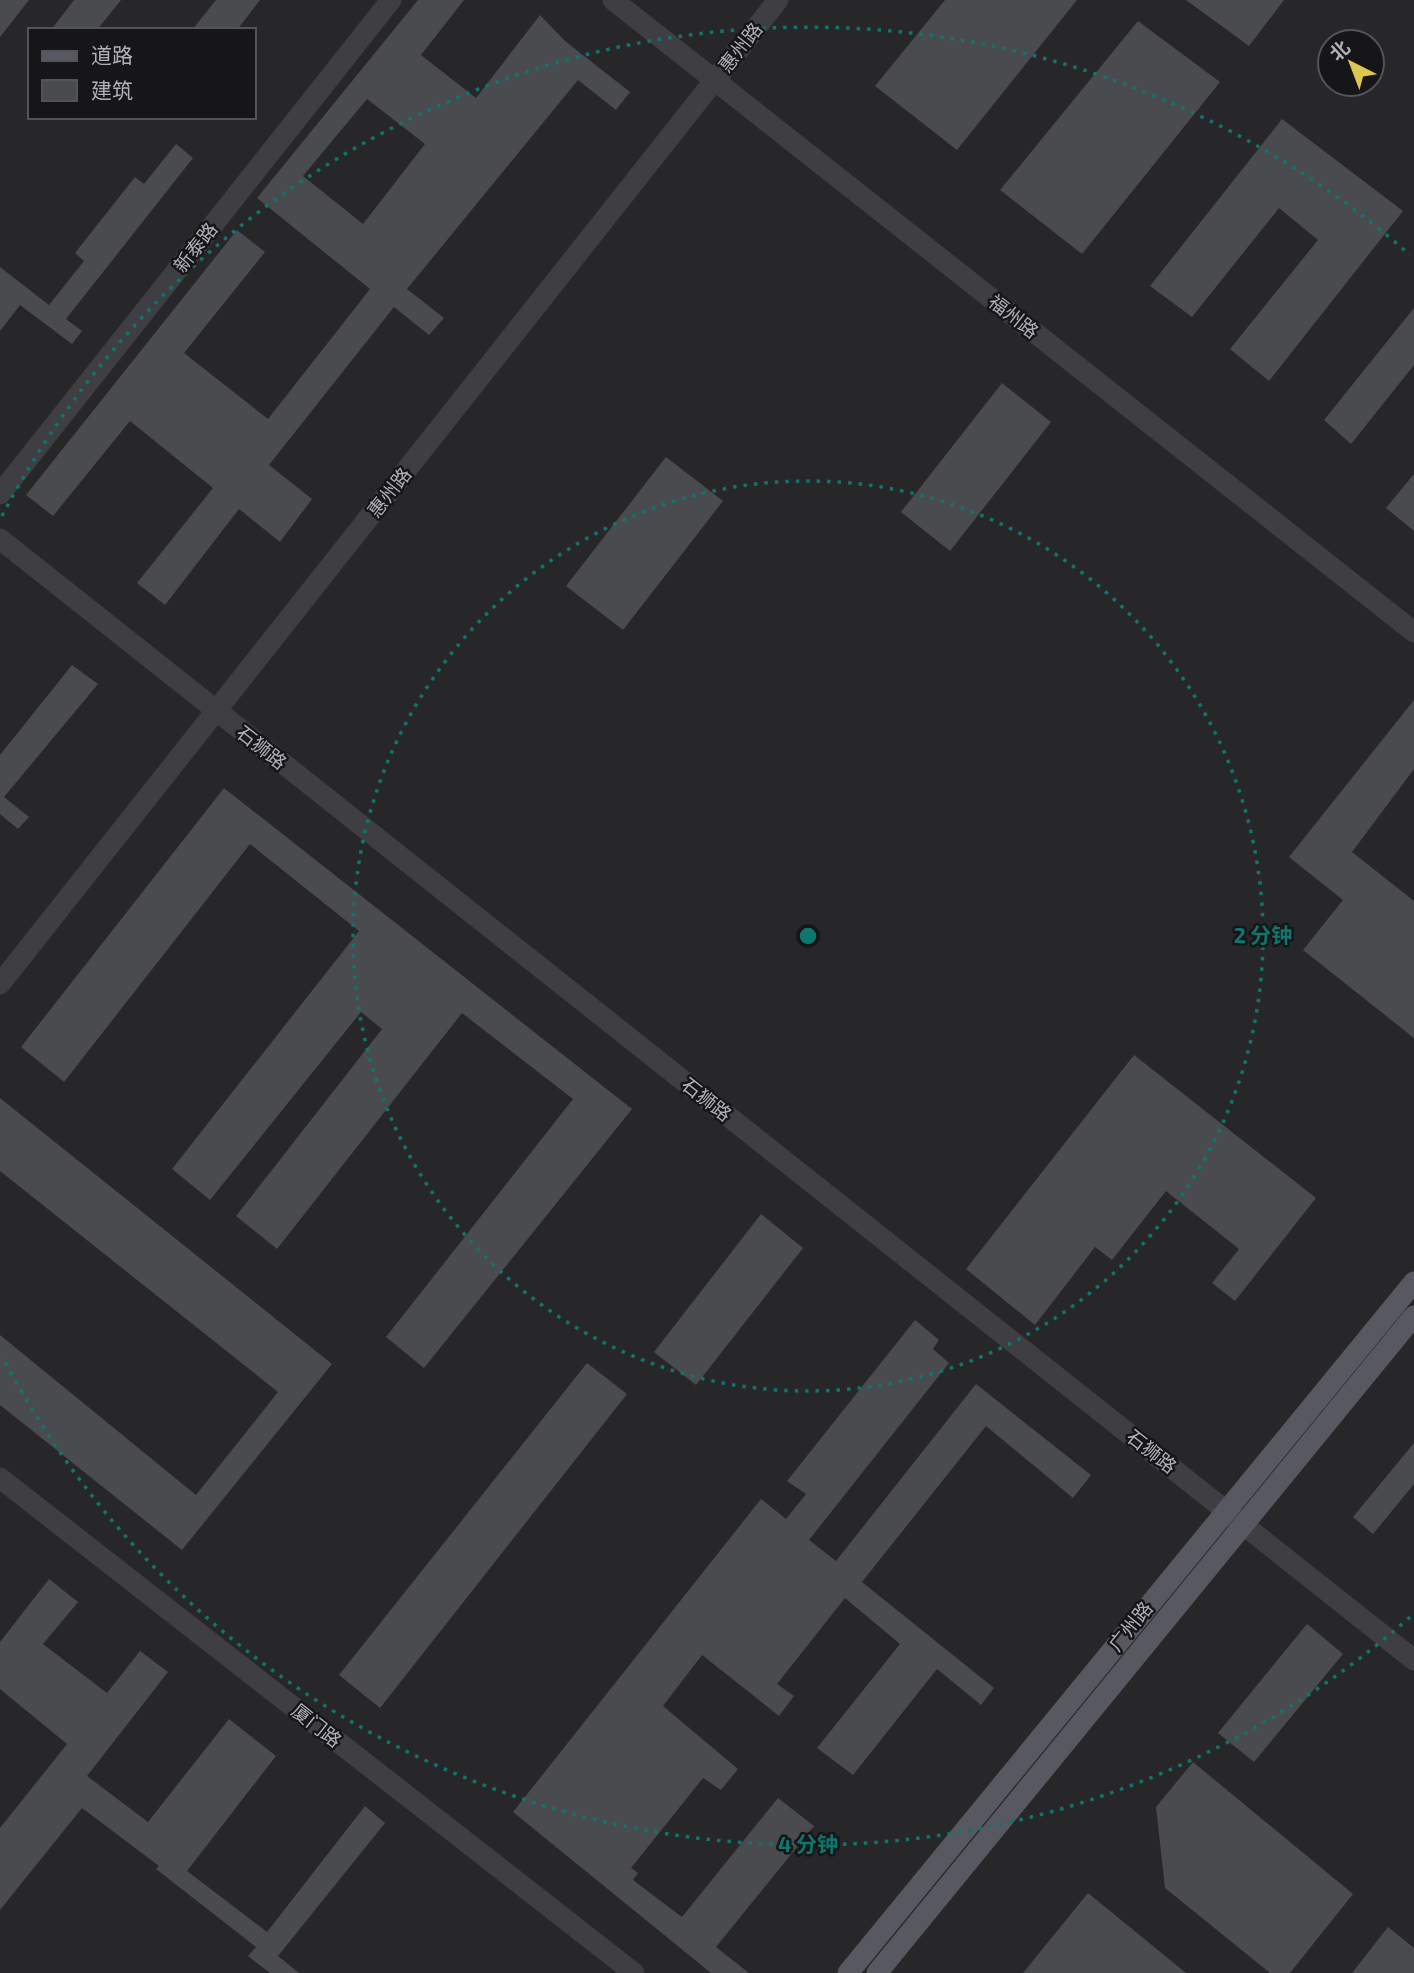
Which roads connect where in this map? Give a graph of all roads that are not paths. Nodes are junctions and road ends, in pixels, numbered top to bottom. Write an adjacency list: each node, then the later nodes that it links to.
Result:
1 (391, 0): 4 (street, 新泰路)
2 (613, 0): 6 (street, 福州路)
3 (778, 0): 7 (street, 惠州路)
4 (0, 494)
5 (0, 539): 11 (street, 石狮路)
6 (1414, 632)
7 (0, 984)
8 (1414, 1282): 11 (main road, 广州路)
9 (1414, 1316): 12 (main road, 广州路)
10 (0, 1478): 14 (street, 厦门路)
11 (1225, 1509): 12 (street, 石狮路); 15 (main road, 广州路)
12 (1242, 1523): 13 (street, 石狮路); 16 (main road, 广州路)
13 (1414, 1660)
14 (634, 1973)
15 (848, 1973)
16 (877, 1973)

